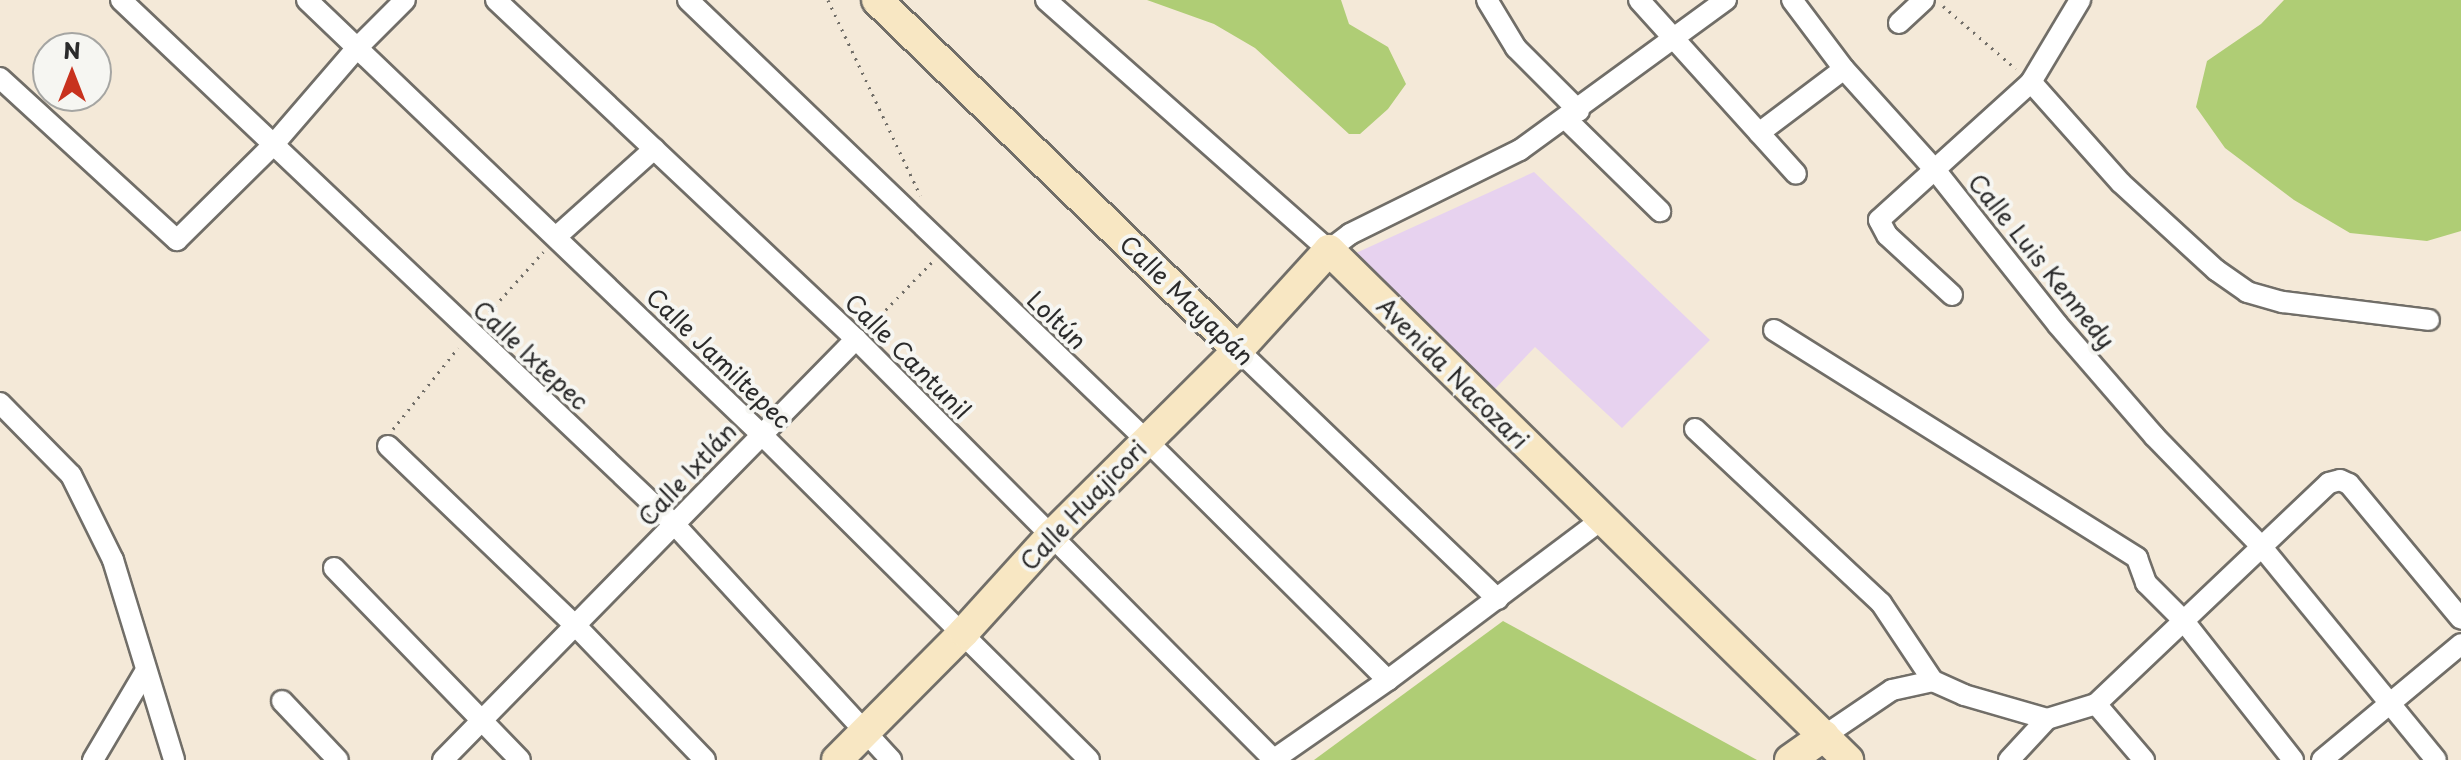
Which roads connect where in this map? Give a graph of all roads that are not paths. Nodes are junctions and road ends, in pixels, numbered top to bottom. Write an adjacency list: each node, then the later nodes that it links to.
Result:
1 (121, 0): 22 (street, Calle Ixtepec)
2 (307, 0): 16 (street, Calle Jamiltepec)
3 (405, 0): 16 (street)
4 (496, 0): 23 (street, Calle Cantunil)
5 (688, 0): 37 (street, Loltún)
6 (877, 0): 33 (street, Calle Mayapán)
7 (1046, 0): 28 (street, Avenida Nacozari)
8 (1487, 0): 20 (street)
9 (1639, 0): 15 (street)
10 (1726, 0): 15 (street)
11 (1792, 0): 17 (street, Calle Luis Kennedy)
12 (1924, 0): 14 (street)
13 (2080, 0): 19 (street)
14 (1899, 23)
15 (1674, 36): 20 (street); 21 (street)
16 (356, 49): 22 (street); 27 (street, Calle Jamiltepec)
17 (1844, 69): 21 (street); 24 (street, Calle Luis Kennedy)
18 (0, 78): 22 (street)
19 (2031, 82): 24 (street); 30 (street)
20 (1573, 115): 26 (street); 28 (street)
21 (1759, 133): 25 (street)
22 (274, 144): 40 (street, Calle Ixtepec)
23 (654, 149): 27 (street); 32 (street, Calle Cantunil)
24 (1936, 171): 29 (street); 42 (street, Calle Luis Kennedy)
25 (1796, 174)
26 (1660, 211)
27 (556, 237): 36 (street, Calle Jamiltepec)
28 (1329, 250): 33 (street, Calle Huajicori); 39 (street, Avenida Nacozari)
29 (1952, 295)
30 (2429, 320)
31 (1774, 330): 46 (street)
32 (856, 339): 36 (street, Calle Ixtlán); 41 (street, Calle Cantunil)
33 (1238, 350): 37 (street, Calle Huajicori); 44 (street, Calle Mayapán)
34 (0, 403): 50 (street)
35 (1695, 429): 52 (street)
36 (761, 434): 40 (street, Calle Ixtlán); 48 (street, Calle Jamiltepec)
37 (1146, 440): 41 (street, Calle Huajicori); 51 (street, Loltún)
38 (388, 446): 47 (street)
39 (1601, 520): 44 (street); 59 (street, Avenida Nacozari)
40 (676, 526): 47 (street, Calle Ixtlán); 58 (street, Calle Ixtepec)
41 (1051, 536): 48 (street, Calle Huajicori); 69 (street, Calle Cantunil)
42 (2261, 546): 45 (street); 46 (street); 54 (street, Calle Luis Kennedy)
43 (334, 568): 57 (street)
44 (1498, 599): 51 (street)
45 (2461, 619)
46 (2183, 620): 55 (street); 74 (street)
47 (576, 626): 57 (street, Calle Ixtlán); 65 (street)
48 (964, 632): 58 (street, Calle Huajicori); 68 (street, Calle Jamiltepec)
49 (2461, 644): 54 (street)
50 (145, 672): 60 (street); 61 (street)
51 (1388, 680): 69 (street)
52 (1933, 681): 56 (street); 59 (street)
53 (282, 701): 62 (street)
54 (2392, 703): 75 (street); 76 (street, Calle Luis Kennedy)
55 (2096, 704): 56 (street); 73 (street)
56 (2047, 719): 72 (street)
57 (482, 724): 63 (street, Calle Ixtlán); 64 (street)
58 (863, 733): 66 (street, Calle Huajicori); 67 (street, Calle Ixtepec)
59 (1824, 736): 70 (street); 71 (street, Avenida Nacozari)
60 (93, 760)
61 (174, 760)
62 (338, 760)
63 (443, 760)
64 (520, 760)
65 (705, 760)
66 (837, 760)
67 (891, 760)
68 (1089, 760)
69 (1274, 760)
70 (1790, 760)
71 (1848, 760)
72 (2009, 760)
73 (2144, 760)
74 (2293, 760)
75 (2322, 760)
76 (2436, 760)

